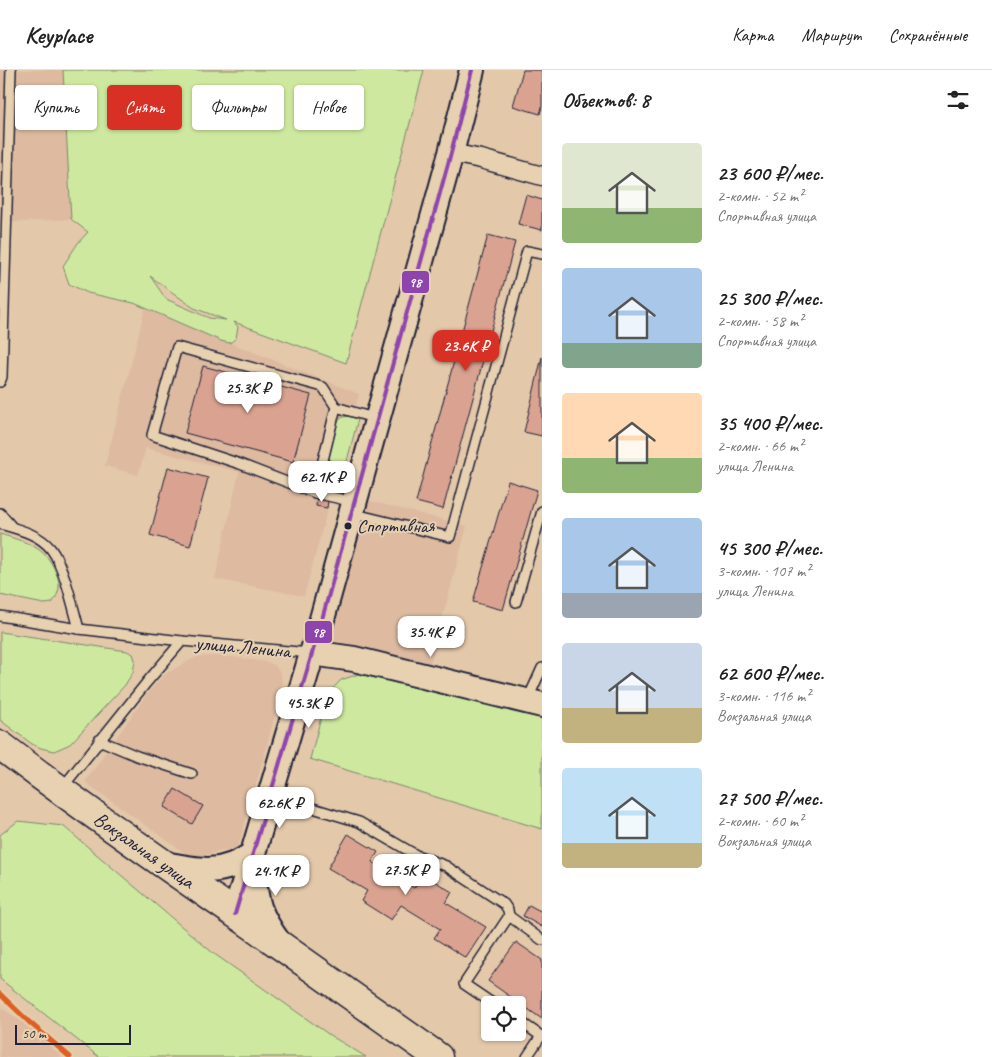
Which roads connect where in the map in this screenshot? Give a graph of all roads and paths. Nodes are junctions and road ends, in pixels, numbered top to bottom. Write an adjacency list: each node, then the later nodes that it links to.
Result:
1 (11, 70): 6 (lane)
2 (472, 70): 3 (main road)
3 (451, 153): 4 (street); 8 (main road)
4 (542, 176)
5 (542, 254): 10 (lane)
6 (0, 382)
7 (336, 407): 8 (lane); 9 (lane); 9 (lane)
8 (377, 419): 10 (main road)
9 (315, 493): 10 (lane)
10 (353, 508): 19 (main road)
11 (542, 510): 15 (lane)
12 (0, 512): 14 (lane)
13 (0, 524): 14 (lane)
14 (13, 527): 17 (lane)
15 (516, 602)
16 (0, 616): 17 (lane, улица Ленина)
17 (79, 629): 18 (lane, улица Ленина)
18 (182, 641): 19 (lane, улица Ленина); 22 (lane)
19 (312, 653): 21 (main road, улица Ленина); 26 (main road)
20 (542, 668): 21 (lane)
21 (534, 703)
22 (100, 740): 24 (lane); 25 (lane)
23 (0, 745): 25 (highway, Вокзальная улица)
24 (192, 774)
25 (60, 790): 28 (highway, Вокзальная улица)
26 (270, 794): 27 (main road); 30 (lane)
27 (253, 854): 28 (main road); 29 (main road); 32 (main road)
28 (162, 864): 29 (highway, Вокзальная улица)
29 (235, 914): 32 (highway, Вокзальная улица)
30 (509, 916): 31 (lane); 33 (lane)
31 (542, 940)
32 (282, 947): 35 (highway, Вокзальная улица)
33 (482, 996)
34 (526, 1026): 36 (lane)
35 (438, 1057)
36 (527, 1057)

